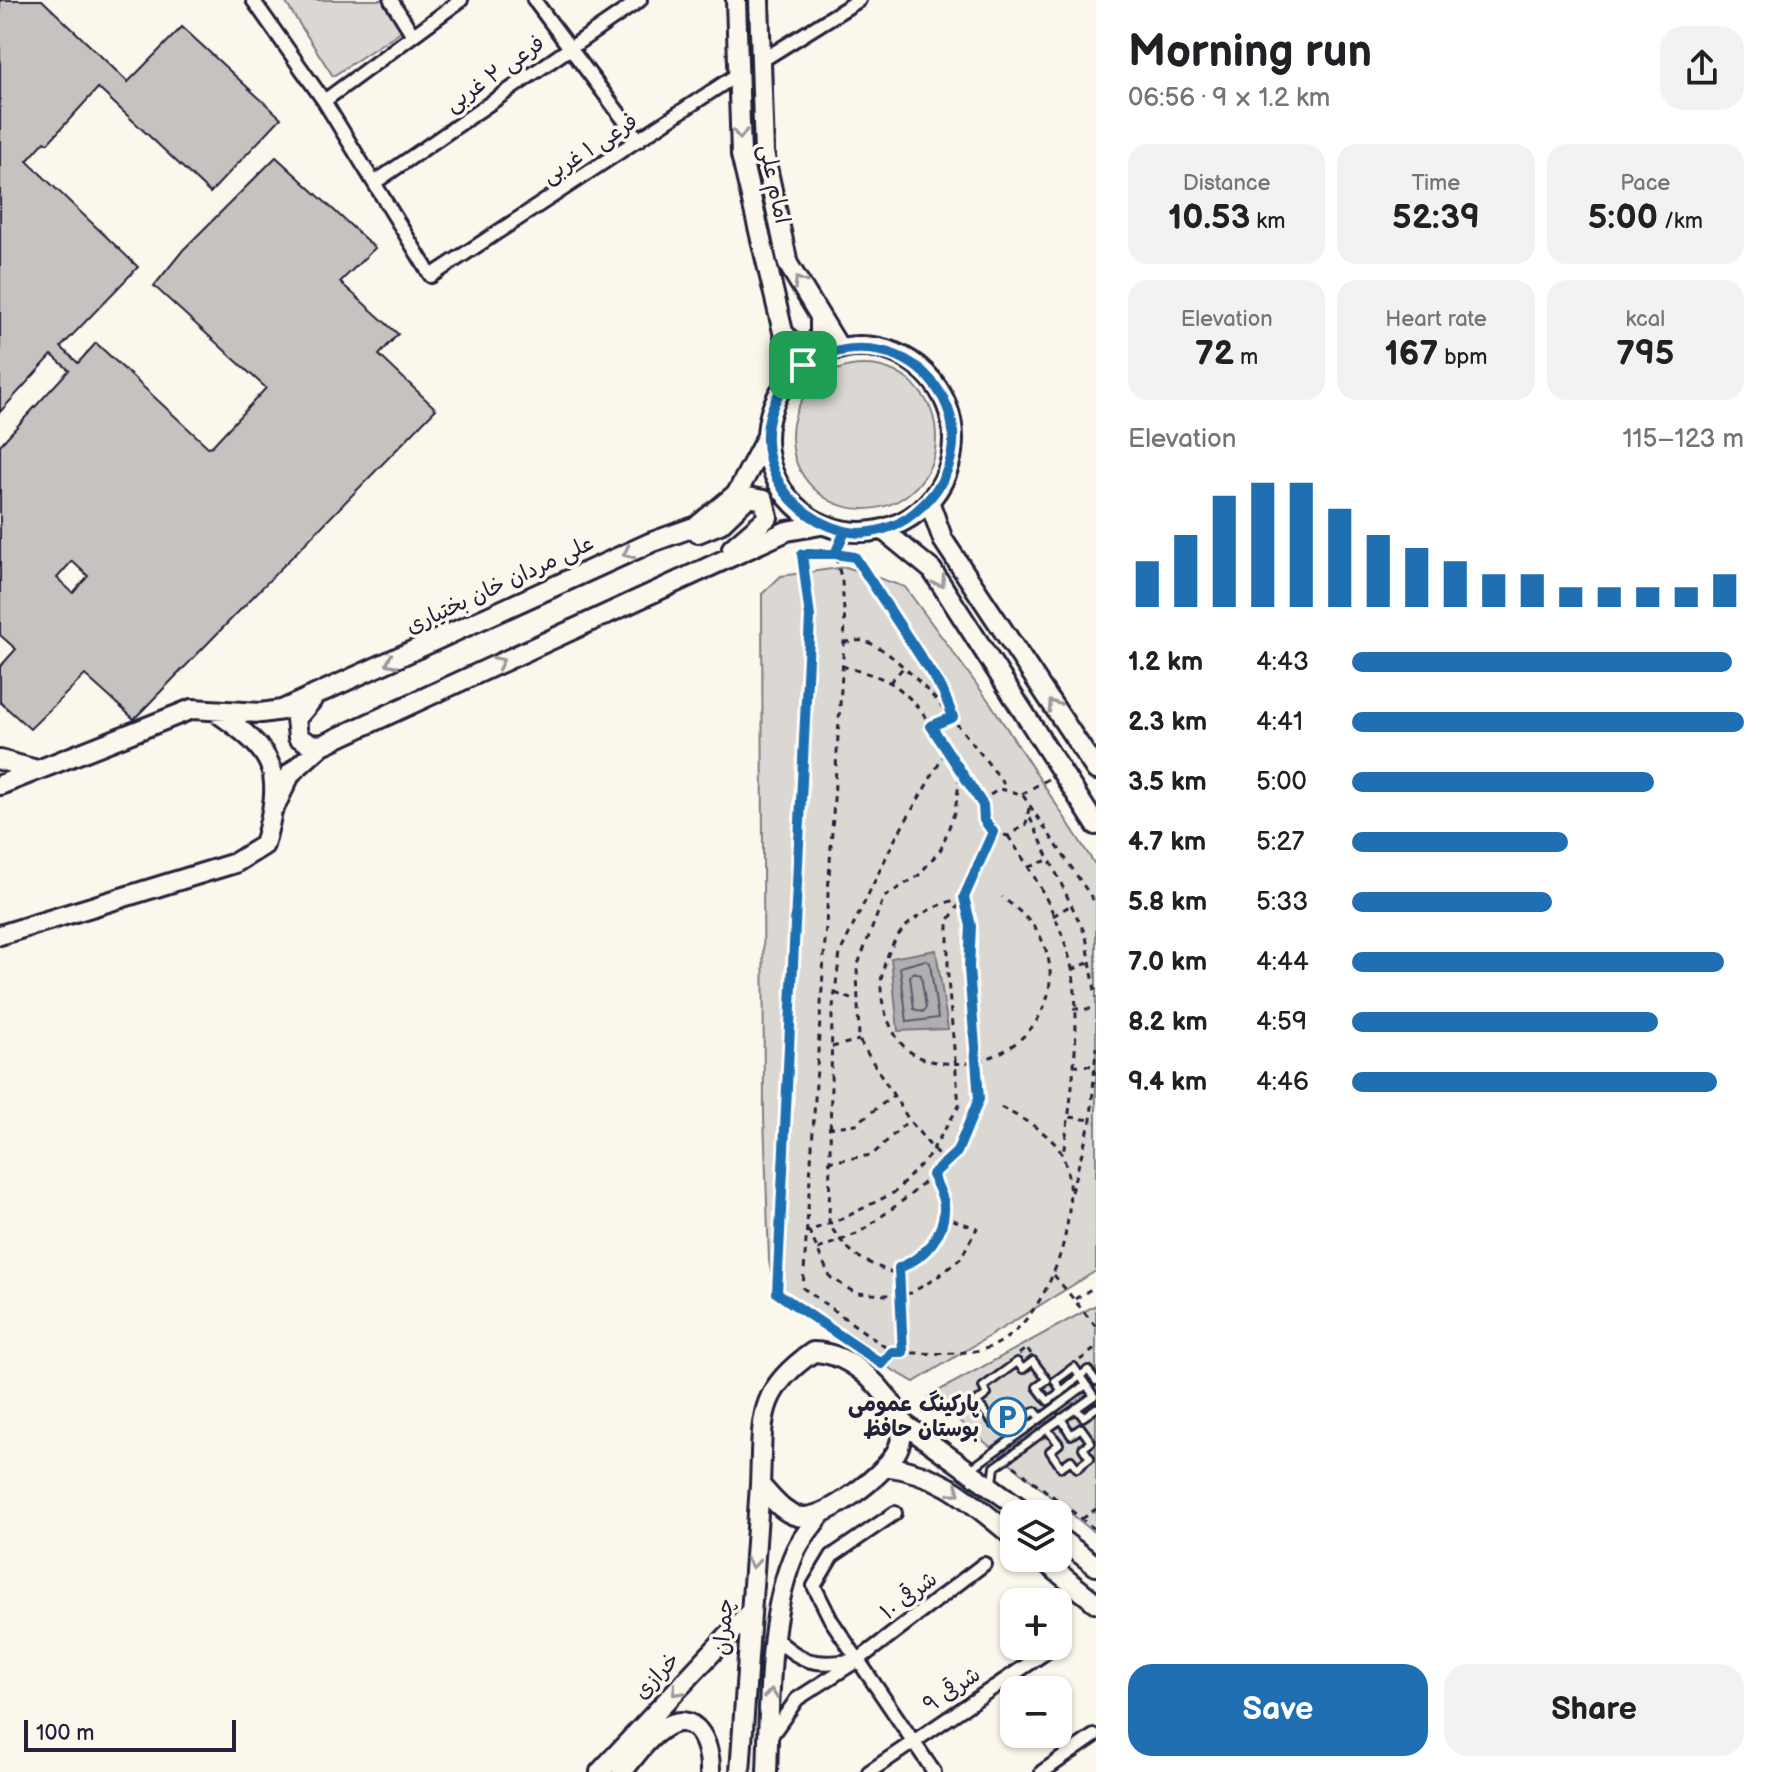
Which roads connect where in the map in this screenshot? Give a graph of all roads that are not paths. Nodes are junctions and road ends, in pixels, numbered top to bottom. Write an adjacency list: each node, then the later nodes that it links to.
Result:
1 (253, 0): 13 (street)
2 (391, 0): 9 (street)
3 (461, 0): 9 (street)
4 (534, 0): 10 (street)
5 (640, 0): 10 (street, فرعی ۲ غربی)
6 (736, 0): 12 (main road, امام علی)
7 (759, 0): 11 (main road, امام علی)
8 (859, 0): 11 (street)
9 (413, 35): 13 (street)
10 (570, 47): 14 (street); 15 (street, فرعی ۲ غربی)
11 (761, 61): 16 (main road, امام علی, one-way to 11)
12 (738, 74): 14 (street, فرعی ۱ غربی); 17 (main road, امام علی, one-way to 17)
13 (324, 101): 15 (street)
14 (639, 140): 15 (street, فرعی ۱ غربی)
15 (374, 183)
16 (820, 315): 17 (main road); 18 (main road, امام علی)
17 (783, 332): 19 (main road, امام علی)
18 (840, 349): 19 (main road); 21 (main road)
19 (793, 374): 20 (main road)
20 (767, 436): 22 (main road); 24 (main road, علی مردان خان بختیاری)
21 (929, 501): 23 (main road); 25 (main road)
22 (821, 525): 23 (main road); 27 (main road)
23 (883, 530): 26 (main road)
24 (680, 532): 27 (main road); 28 (main road, علی مردان خان بختیاری, one-way to 28)
25 (943, 540): 26 (main road); 33 (main road, one-way to 25)
26 (910, 552): 36 (main road, one-way to 36)
27 (700, 570): 30 (main road, one-way to 27)
28 (313, 698): 29 (main road, علی مردان خان بختیاری); 30 (main road)
29 (213, 709): 32 (main road, علی مردان خان بختیاری); 35 (main road)
30 (322, 745): 35 (main road)
31 (0, 760): 32 (main road)
32 (37, 770): 34 (main road, علی مردان خان بختیاری)
33 (1096, 770)
34 (0, 785)
35 (275, 806): 37 (main road)
36 (1096, 825)
37 (0, 935)
38 (1080, 1376): 39 (lane); 40 (lane); 41 (lane); 41 (lane)
39 (1096, 1381)
40 (1086, 1385): 42 (lane); 47 (lane)
41 (1062, 1391): 43 (lane)
42 (1095, 1396): 44 (lane)
43 (1048, 1401): 46 (lane); 46 (lane)
44 (1076, 1408): 45 (lane); 48 (lane)
45 (1096, 1408)
46 (1035, 1411): 47 (lane)
47 (1041, 1418): 52 (lane)
48 (1061, 1418): 50 (lane); 50 (lane)
49 (904, 1424): 51 (main road); 52 (main road); 53 (main road)
50 (1047, 1429): 54 (lane)
51 (886, 1466): 57 (main road); 58 (main road, one-way to 58)
52 (964, 1466): 54 (main road)
53 (760, 1485): 57 (main road); 64 (main road, چمران, one-way to 64)
54 (995, 1489): 55 (main road)
55 (1010, 1500)
56 (895, 1513): 66 (street)
57 (821, 1514): 65 (main road)
58 (1000, 1526)
59 (1072, 1548): 61 (main road)
60 (984, 1564): 66 (street, ۱۰ شرقی)
61 (1096, 1566)
62 (1057, 1572): 63 (main road)
63 (1096, 1603)
64 (749, 1613): 71 (main road, چمران); 72 (main road, خرازی, one-way to 72)
65 (776, 1639): 66 (street); 69 (main road, one-way to 65)
66 (858, 1660): 69 (street, ۱۰ شرقی); 70 (street)
67 (1034, 1660): 70 (street, ۹ شرقی)
68 (1094, 1736): 80 (street)
69 (768, 1740): 77 (main road)
70 (912, 1741): 78 (street, ۹ شرقی); 79 (street)
71 (741, 1751): 75 (main road); 76 (main road, چمران)
72 (600, 1772)
73 (622, 1772): 74 (main road, خرازی)
74 (710, 1772)
75 (729, 1772)
76 (740, 1772)
77 (767, 1772)
78 (869, 1772)
79 (934, 1772)
80 (1042, 1772)

